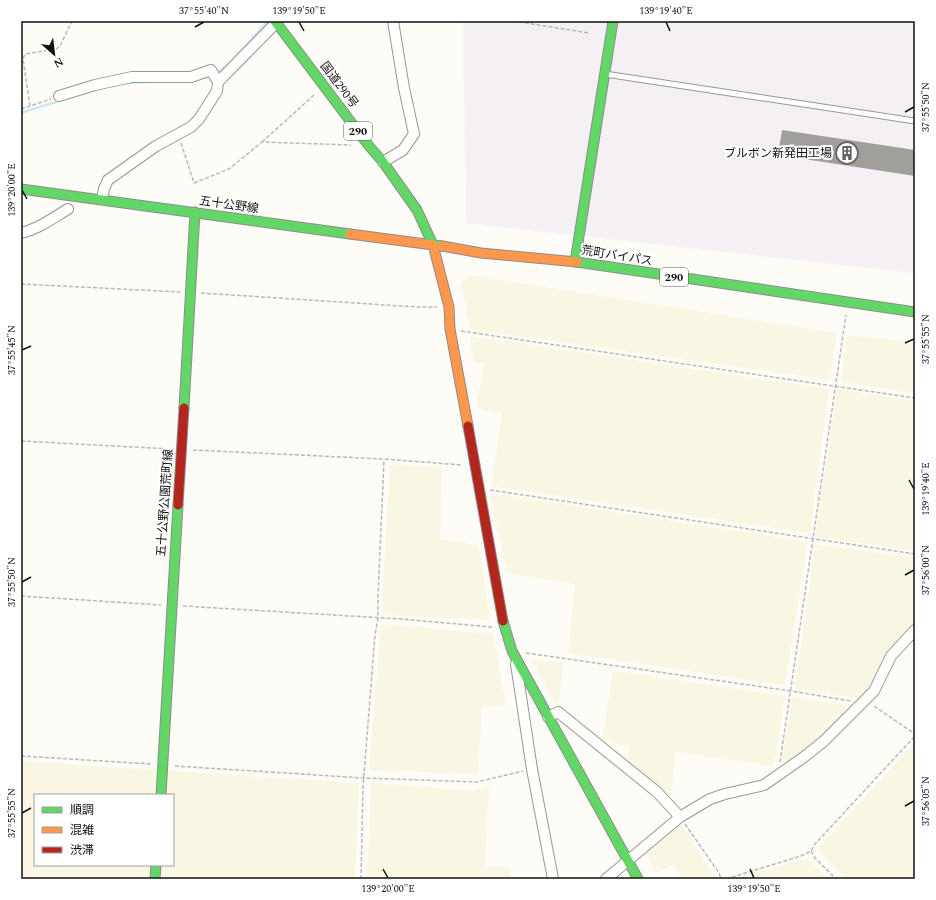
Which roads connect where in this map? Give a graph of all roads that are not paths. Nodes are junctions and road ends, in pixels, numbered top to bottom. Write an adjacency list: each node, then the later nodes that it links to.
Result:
1 (276, 21): 5 (street); 8 (main road, 国道290号 / 290)
2 (394, 21): 8 (street)
3 (614, 21): 4 (main road)
4 (605, 74): 7 (lane); 15 (main road)
5 (218, 82): 6 (street); 10 (street)
6 (59, 96)
7 (915, 121)
8 (383, 162): 14 (main road, 国道290号 / 290)
9 (21, 189): 10 (main road, 五十公野線)
10 (102, 199): 12 (main road, 五十公野線)
11 (68, 209): 13 (street)
12 (195, 212): 14 (main road, 五十公野線); 20 (main road, 五十公野公園荒町線)
13 (21, 233)
14 (433, 245): 15 (main road, 荒町バイパス / 290); 18 (main road, 国道290号)
15 (574, 262): 16 (main road, 荒町バイパス / 290)
16 (915, 312)
17 (915, 630): 21 (street)
18 (514, 654): 19 (main road, 国道290号); 25 (street)
19 (548, 717): 21 (street); 22 (main road, 国道290号)
20 (160, 794)
21 (680, 817): 22 (street)
22 (628, 861): 26 (street); 27 (main road, 国道290号)
23 (156, 866): 24 (main road)
24 (155, 879)
25 (552, 879)
26 (606, 879)
27 (638, 879)

